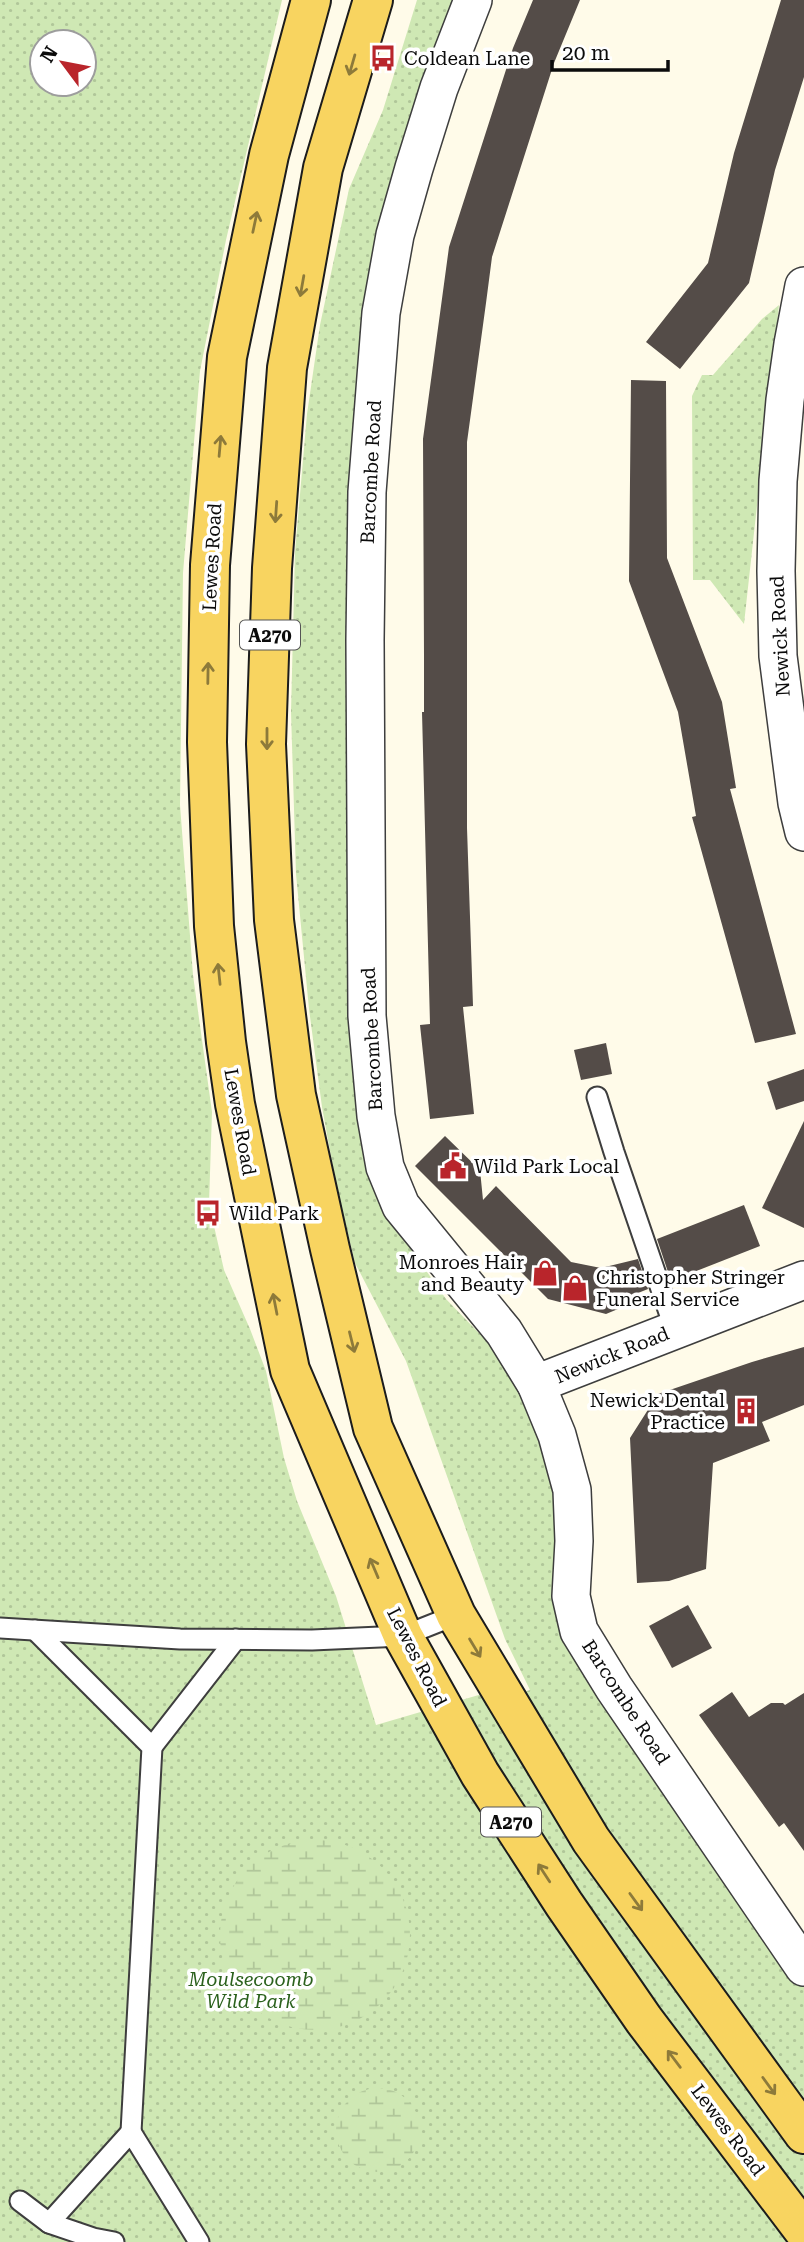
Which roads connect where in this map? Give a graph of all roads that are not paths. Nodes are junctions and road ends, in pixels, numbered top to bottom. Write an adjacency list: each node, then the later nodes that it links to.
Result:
1 (311, 0): 14 (main road, Lewes Road / A270, one-way to 1)
2 (373, 0): 11 (main road, A270, one-way to 11)
3 (473, 0): 10 (street, Barcombe Road)
4 (804, 286): 5 (street, Newick Road)
5 (791, 481): 6 (street, Newick Road)
6 (804, 832)
7 (597, 1097): 9 (lane)
8 (804, 1280): 9 (street, Newick Road)
9 (676, 1330): 10 (street, Newick Road)
10 (536, 1384): 17 (street, Barcombe Road)
11 (456, 1615): 14 (lane); 19 (main road, A270, one-way to 19)
12 (0, 1628): 13 (lane)
13 (35, 1630): 15 (lane); 16 (lane)
14 (403, 1636): 15 (lane); 22 (main road, Lewes Road / A270, one-way to 14)
15 (236, 1639): 16 (lane)
16 (152, 1747): 18 (lane)
17 (804, 1967)
18 (131, 2132): 21 (lane); 24 (lane)
19 (804, 2134)
20 (20, 2201): 21 (lane)
21 (49, 2223): 23 (lane)
22 (804, 2231)
23 (114, 2242)
24 (199, 2242)

